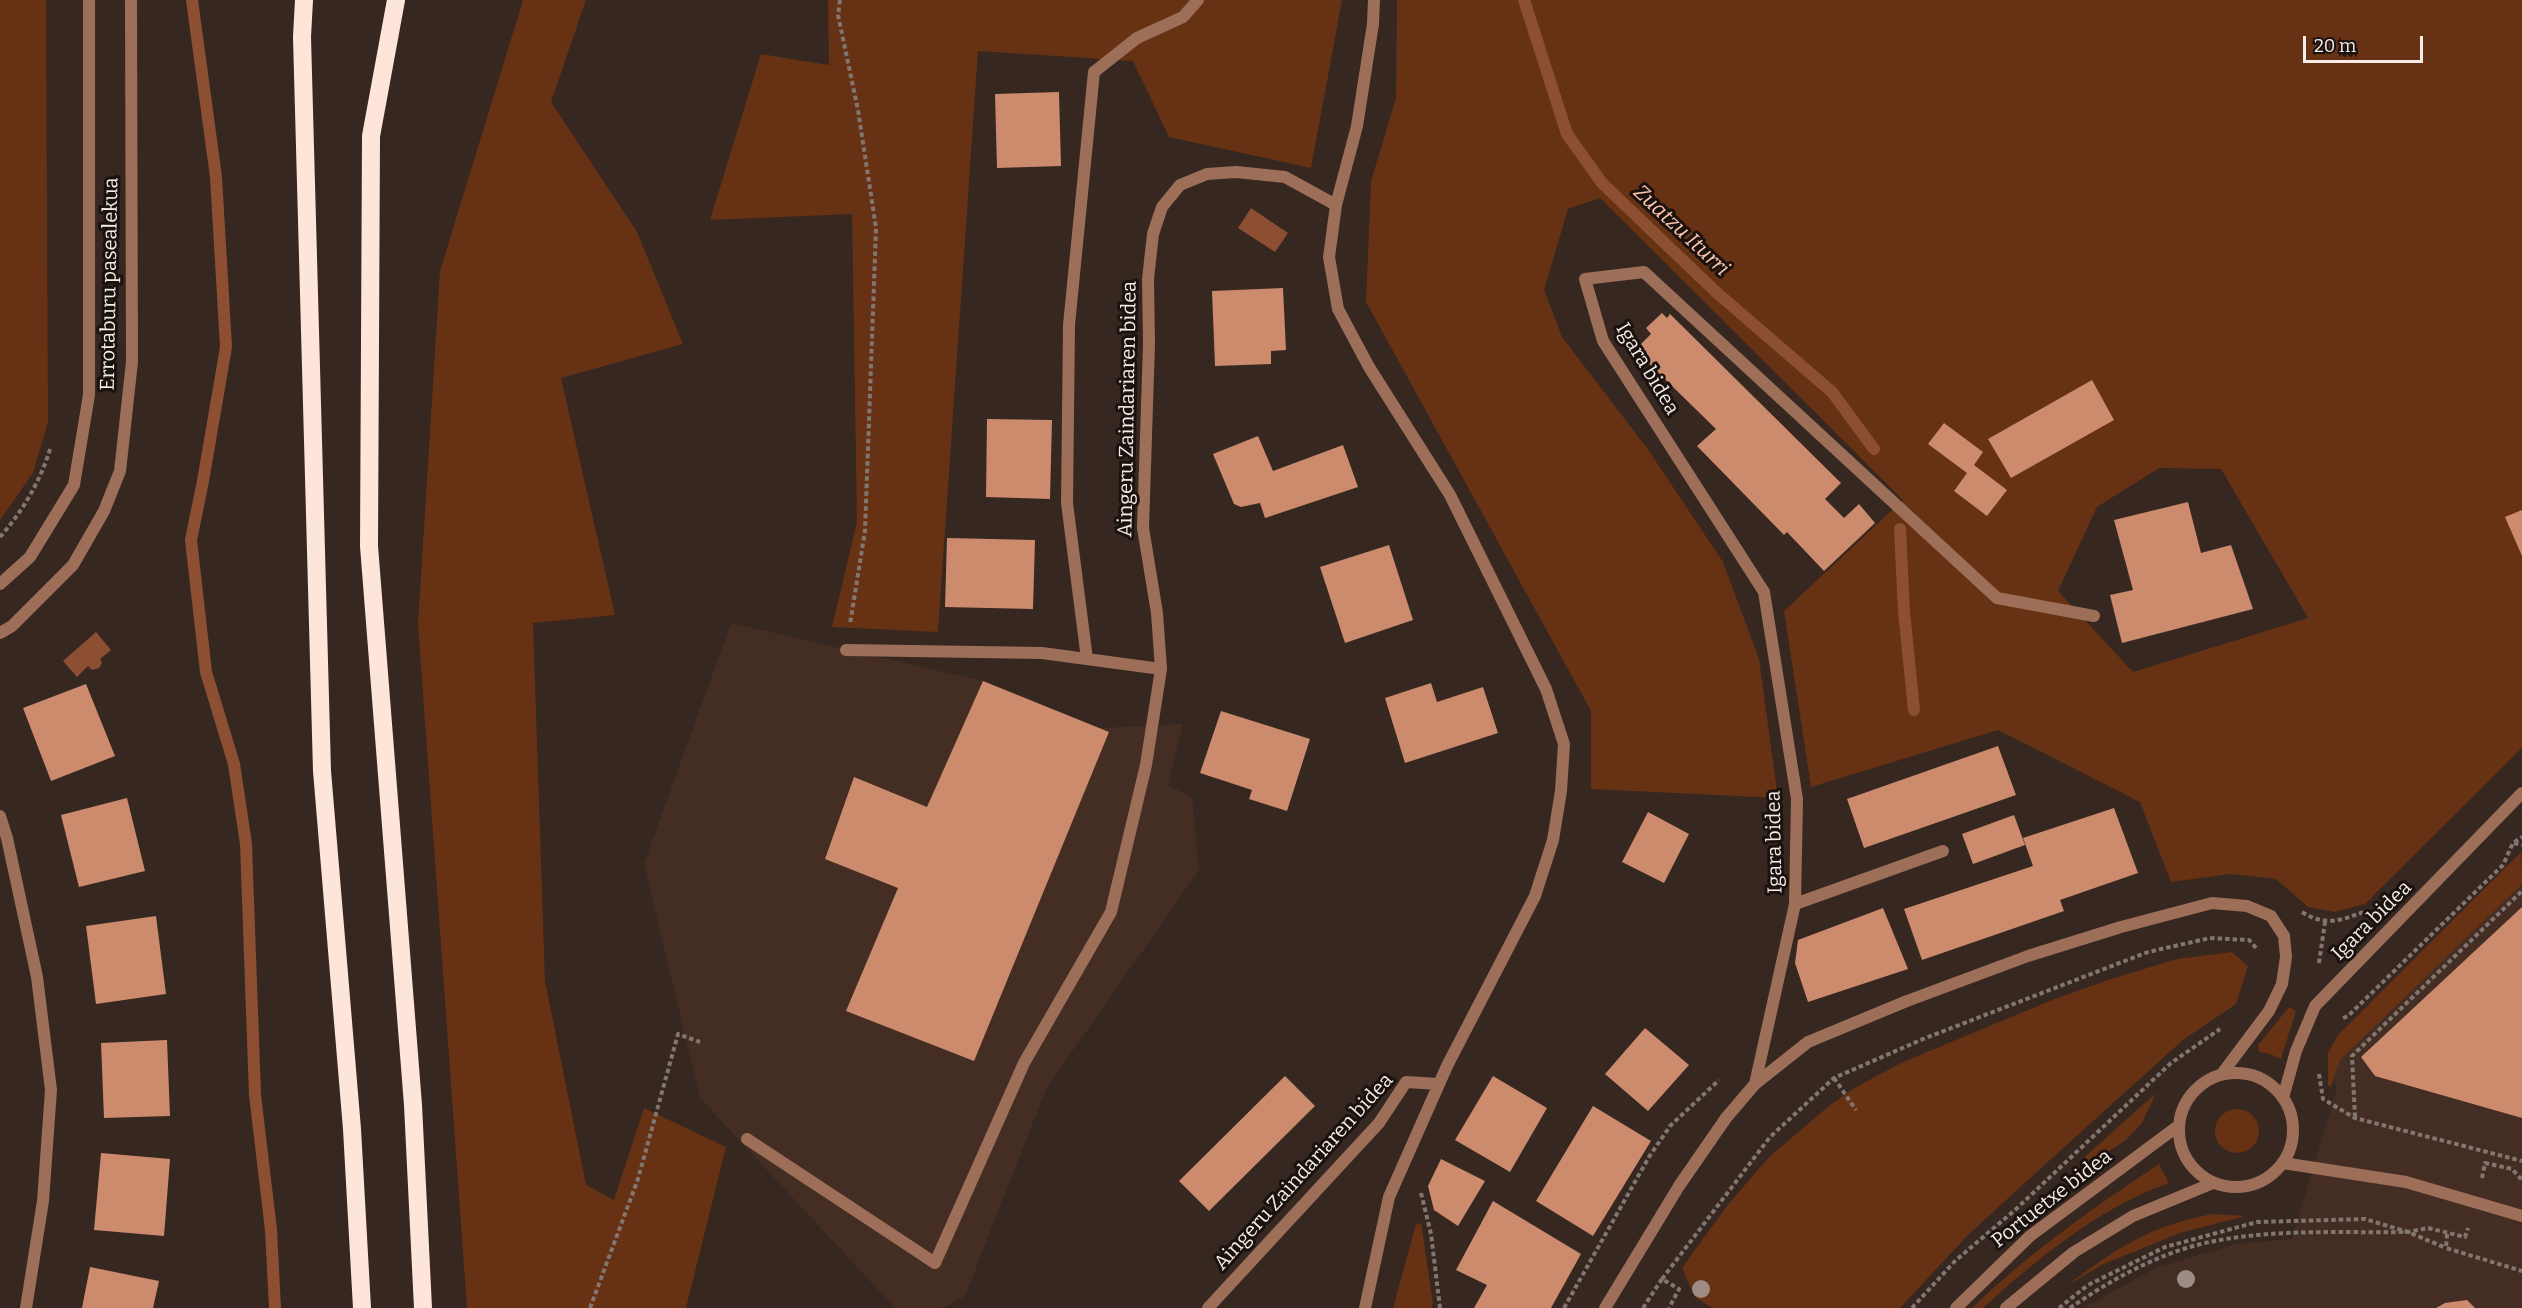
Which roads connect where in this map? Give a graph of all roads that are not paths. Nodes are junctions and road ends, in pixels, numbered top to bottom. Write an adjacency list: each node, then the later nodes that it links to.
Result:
1 (89, 0): 8 (street, Errotaburu pasealekua)
2 (130, 0): 10 (street, Errotaburu pasealekua)
3 (304, 0): 28 (highway)
4 (396, 0): 29 (highway)
5 (1198, 0): 12 (street)
6 (1374, 0): 7 (street)
7 (1336, 205): 13 (street, Aingeru Zaindariaren bidea); 19 (street)
8 (0, 584)
9 (2094, 616): 17 (street, Igara bidea)
10 (0, 633)
11 (846, 650): 12 (street)
12 (1087, 658): 13 (street)
13 (1161, 669): 23 (street, Aingeru Zaindariaren bidea)
14 (2522, 793): 21 (street, Igara bidea)
15 (0, 816): 27 (street)
16 (1943, 851): 17 (street)
17 (1795, 904): 20 (street, Igara bidea)
18 (2221, 1075): 20 (street, Igara bidea); 21 (street); 22 (street)
19 (1438, 1084): 30 (street, Aingeru Zaindariaren bidea); 31 (street)
20 (1755, 1084): 32 (street, Igara bidea)
21 (2283, 1098): 24 (street)
22 (2178, 1126): 25 (street); 33 (street, Portuetxe bidea)
23 (747, 1139)
24 (2283, 1162): 25 (street); 26 (street)
25 (2213, 1183): 34 (street)
26 (2522, 1216)
27 (26, 1308)
28 (362, 1308)
29 (423, 1308)
30 (1208, 1308)
31 (1365, 1308)
32 (1605, 1308)
33 (1956, 1308)
34 (2006, 1308)

